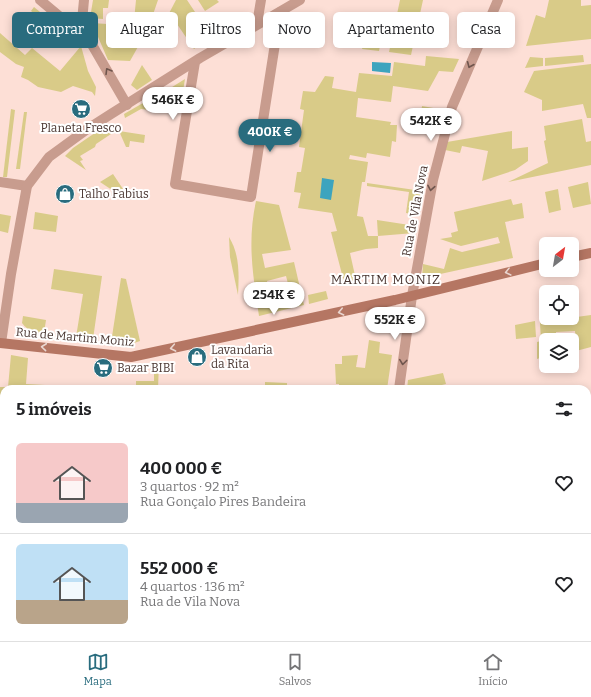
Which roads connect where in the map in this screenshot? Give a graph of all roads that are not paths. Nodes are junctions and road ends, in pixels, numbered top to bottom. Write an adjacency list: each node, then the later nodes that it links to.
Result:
1 (40, 0): 6 (street)
2 (84, 0): 7 (street)
3 (261, 0): 10 (street)
4 (495, 1): 20 (street, Rua de Vila Nova, one-way to 20)
5 (294, 2): 8 (street)
6 (54, 12)
7 (83, 12)
8 (280, 12)
9 (263, 21): 10 (street)
10 (257, 24): 13 (street)
11 (94, 48): 14 (street, one-way to 11)
12 (274, 48): 13 (street)
13 (195, 62): 14 (street)
14 (127, 104): 16 (street)
15 (0, 182): 16 (street)
16 (27, 186): 21 (street)
17 (591, 253): 18 (street)
18 (579, 256)
19 (539, 265): 20 (street, Rua de Martim Moniz, one-way to 20)
20 (412, 296): 21 (street, Rua de Martim Moniz, one-way to 21); 22 (street, Rua de Vila Nova, one-way to 22)
21 (0, 343)
22 (400, 385)

